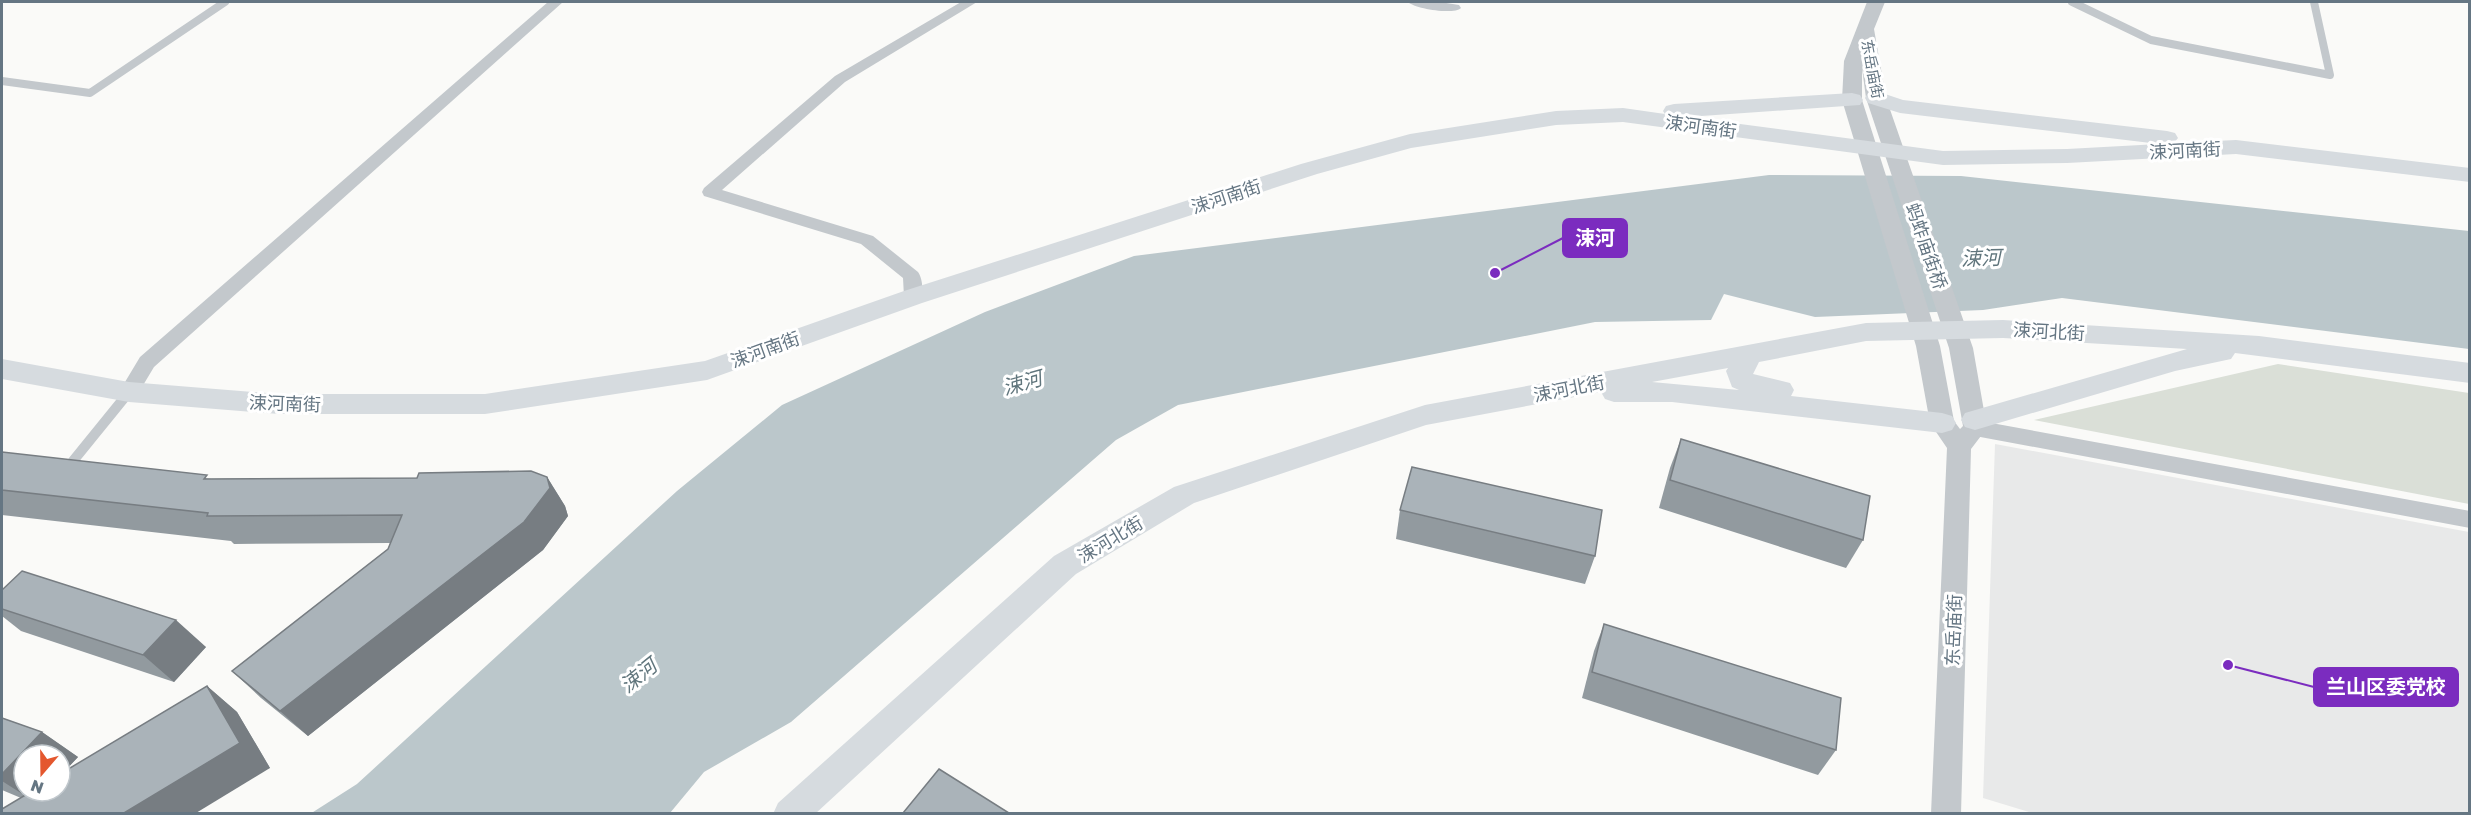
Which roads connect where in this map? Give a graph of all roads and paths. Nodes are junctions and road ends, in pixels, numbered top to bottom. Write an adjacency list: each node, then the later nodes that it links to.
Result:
1 (225, 2): 10 (lane)
2 (556, 2): 26 (street)
3 (970, 2): 19 (street)
4 (1415, 2): 8 (street)
5 (1876, 2): 9 (street, 东岳庙街)
6 (2072, 2): 7 (lane)
7 (2314, 2)
8 (1454, 8)
9 (1866, 30): 11 (street, 东岳庙街); 12 (street, 东岳庙街)
10 (2, 81)
11 (1879, 104): 15 (street, 东岳庙街); 16 (main road); 17 (main road)
12 (1854, 105): 13 (main road); 14 (main road); 28 (street, 东岳庙街)
13 (1556, 118): 14 (main road, 涑河南街); 19 (main road, 涑河南街)
14 (1741, 132): 17 (main road, 涑河南街)
15 (1892, 144): 22 (street, 蚂蚱庙街桥)
16 (2236, 147): 17 (main road, 涑河南街); 18 (main road, 涑河南街)
17 (2067, 156)
18 (2469, 175)
19 (913, 297): 26 (main road, 涑河南街)
20 (2094, 333): 21 (main road, 涑河北街); 23 (main road, 涑河北街); 29 (main road)
21 (2259, 345): 25 (main road, 涑河北街); 29 (main road)
22 (1962, 348): 29 (street, 东岳庙街)
23 (1750, 354): 27 (main road, 涑河北街); 28 (main road)
24 (2, 369): 26 (main road, 涑河南街)
25 (2469, 373)
26 (129, 392): 30 (lane)
27 (1549, 392): 28 (main road); 32 (main road, 涑河北街)
28 (1939, 414): 29 (street)
29 (1970, 424): 31 (street); 33 (street, 东岳庙街)
30 (73, 461)
31 (2469, 520)
32 (790, 813)
33 (1946, 813)

